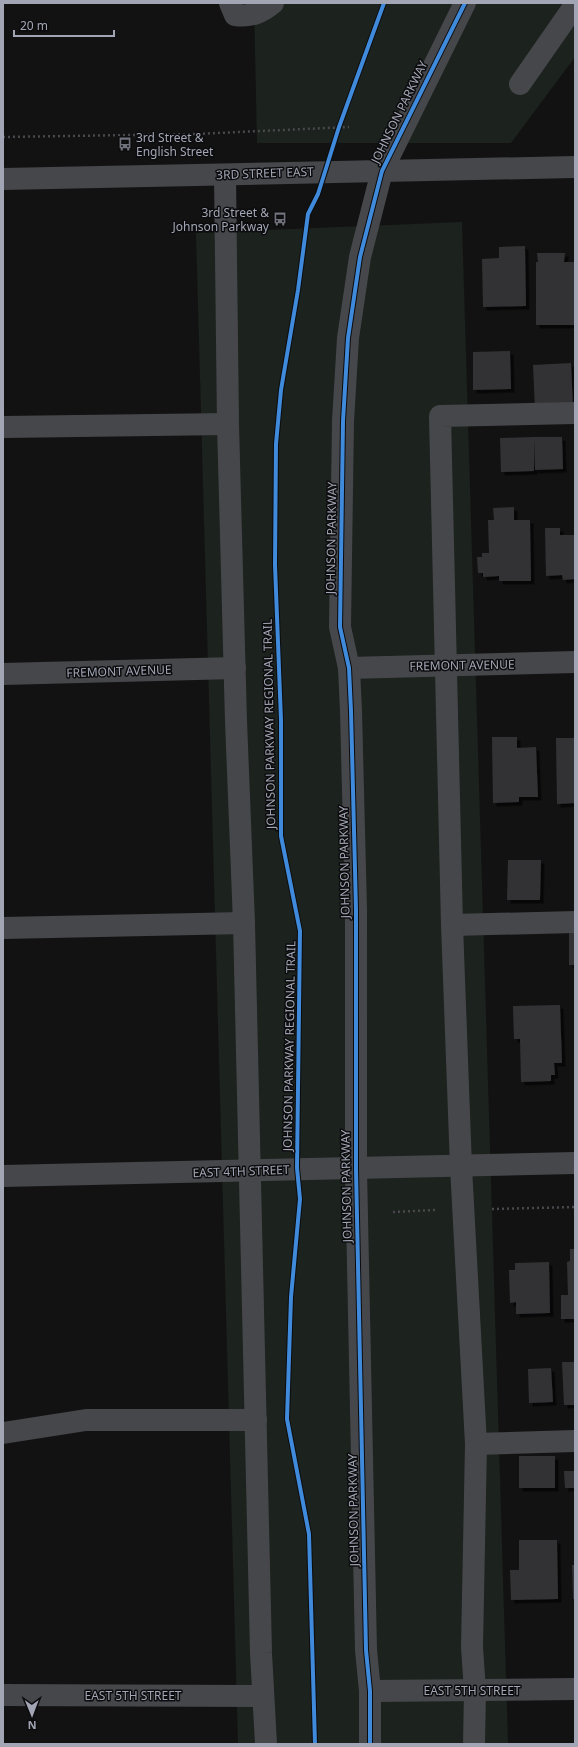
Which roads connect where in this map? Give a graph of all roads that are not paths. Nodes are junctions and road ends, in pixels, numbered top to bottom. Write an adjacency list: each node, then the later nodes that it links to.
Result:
1 (230, 3): 2 (street)
2 (273, 3)
3 (465, 3): 7 (street, JOHNSON PARKWAY)
4 (575, 5): 5 (street)
5 (520, 84)
6 (575, 166): 7 (street, 3RD STREET EAST)
7 (382, 171): 8 (street, 3RD STREET EAST); 16 (street, JOHNSON PARKWAY)
8 (225, 175): 9 (street, 3RD STREET EAST); 11 (street)
9 (3, 179)
10 (575, 414): 14 (street)
11 (228, 424): 12 (street); 15 (street)
12 (3, 427)
13 (575, 662): 14 (street, FREMONT AVENUE)
14 (445, 665): 16 (street, FREMONT AVENUE); 20 (street)
15 (235, 668): 17 (street, FREMONT AVENUE); 19 (street)
16 (349, 668): 24 (street, JOHNSON PARKWAY)
17 (3, 674)
18 (575, 922): 20 (street)
19 (244, 923): 21 (street); 25 (street)
20 (452, 925): 23 (street)
21 (3, 928)
22 (575, 1164): 23 (street, EAST 4TH STREET)
23 (461, 1167): 24 (street, EAST 4TH STREET); 30 (street)
24 (356, 1169): 25 (street, EAST 4TH STREET); 32 (street, JOHNSON PARKWAY)
25 (248, 1172): 26 (street, EAST 4TH STREET); 27 (street)
26 (3, 1176)
27 (256, 1420): 28 (street); 35 (street)
28 (3, 1433)
29 (575, 1441): 30 (street)
30 (476, 1444): 33 (street)
31 (575, 1689): 33 (street, EAST 5TH STREET)
32 (370, 1691): 33 (street, EAST 5TH STREET); 37 (street, JOHNSON PARKWAY)
33 (475, 1691): 38 (street)
34 (3, 1695): 35 (street, EAST 5TH STREET)
35 (263, 1696): 36 (street)
36 (266, 1744)
37 (370, 1744)
38 (474, 1744)

